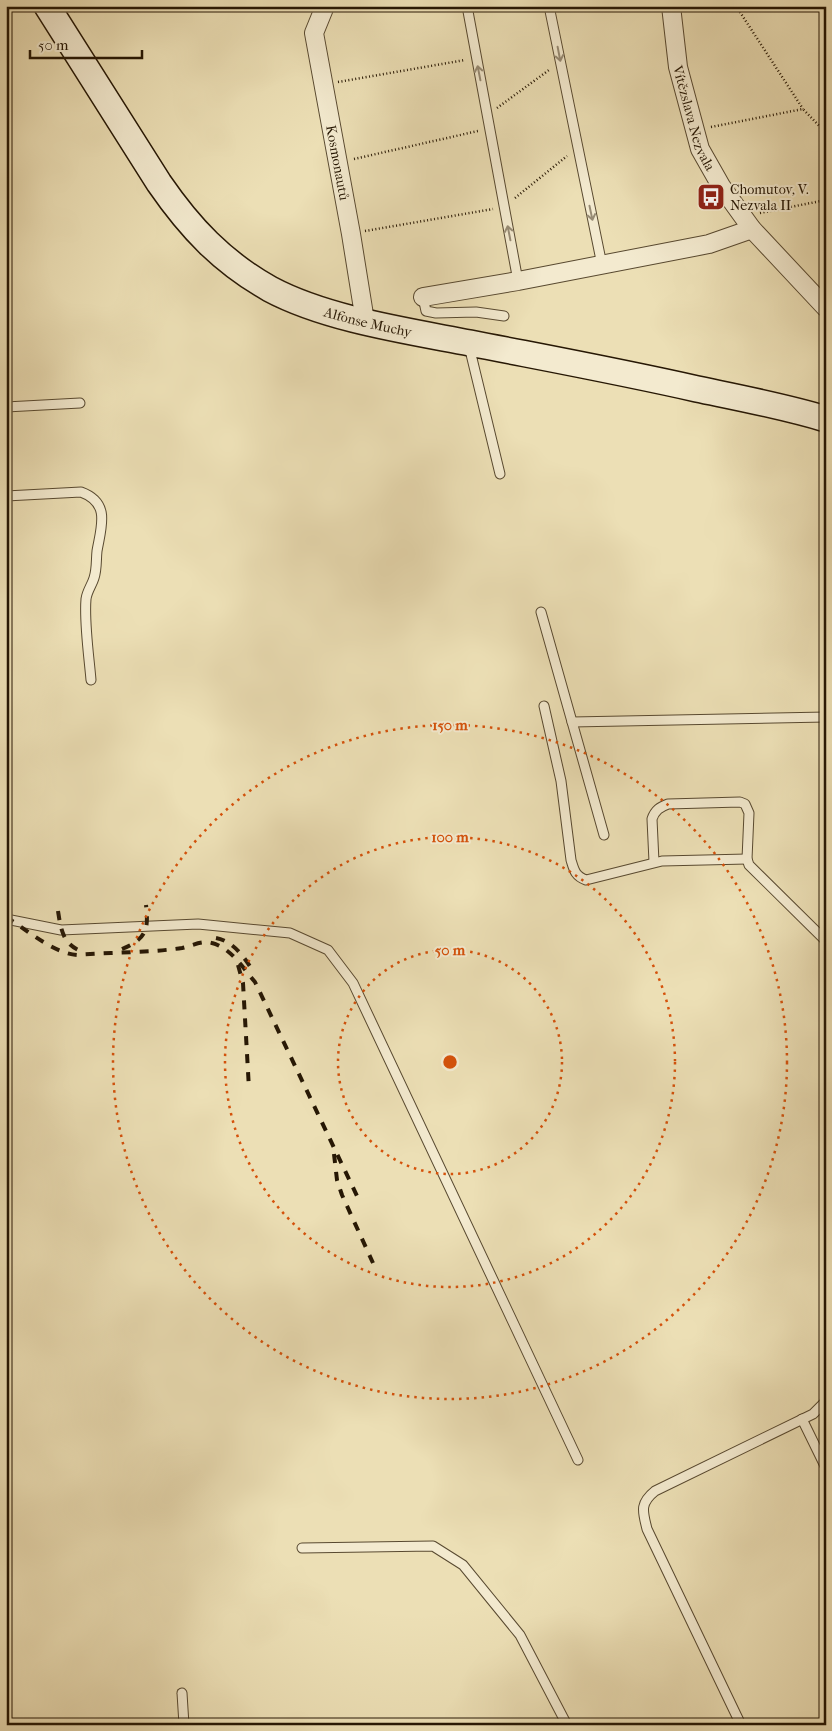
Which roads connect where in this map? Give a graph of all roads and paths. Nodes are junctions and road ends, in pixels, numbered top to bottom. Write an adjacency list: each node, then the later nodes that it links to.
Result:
1 (47, 6): 28 (main road, Alfonse Muchy)
2 (100, 6): 8 (path)
3 (325, 6): 11 (street, Kosmonautů)
4 (467, 6): 9 (lane)
5 (549, 6): 10 (lane, one-way to 10)
6 (671, 6): 15 (street, Vítězslava Nezvala)
7 (736, 6): 12 (path)
8 (73, 11)
9 (476, 58): 11 (path); 13 (lane, one-way to 9)
10 (561, 61): 13 (path); 17 (lane)
11 (324, 85): 18 (street, Kosmonautů)
12 (803, 109): 15 (path); 16 (path)
13 (487, 115): 14 (lane)
14 (490, 129): 18 (path); 20 (lane)
15 (695, 131): 21 (street, Vítězslava Nezvala)
16 (826, 133)
17 (578, 147): 20 (path); 23 (lane, one-way to 23)
18 (338, 162): 22 (street, Kosmonautů)
19 (826, 200): 21 (path)
20 (504, 206): 22 (path); 24 (lane, one-way to 20)
21 (748, 223): 23 (street); 26 (street, Vítězslava Nezvala)
22 (351, 234): 28 (street, Kosmonautů)
23 (602, 265): 24 (street)
24 (518, 281): 25 (street)
25 (423, 297): 27 (lane)
26 (826, 308)
27 (504, 316)
28 (365, 321): 29 (main road, Alfonse Muchy)
29 (469, 343): 32 (main road, Alfonse Muchy); 33 (lane)
30 (80, 403): 31 (lane)
31 (6, 407)
32 (826, 419)
33 (500, 474)
34 (6, 496): 36 (lane)
35 (541, 612): 39 (lane)
36 (91, 680)
37 (544, 706): 42 (lane)
38 (826, 717): 39 (lane)
39 (572, 722): 40 (lane)
40 (604, 835)
41 (747, 859): 42 (lane); 42 (lane); 44 (lane)
42 (654, 862)
43 (6, 919): 47 (lane)
44 (826, 941)
45 (826, 1401): 46 (lane)
46 (802, 1420): 48 (lane); 53 (lane)
47 (578, 1460)
48 (826, 1468)
49 (302, 1548): 52 (lane)
50 (182, 1693): 51 (lane)
51 (184, 1725)
52 (566, 1725)
53 (741, 1725)

